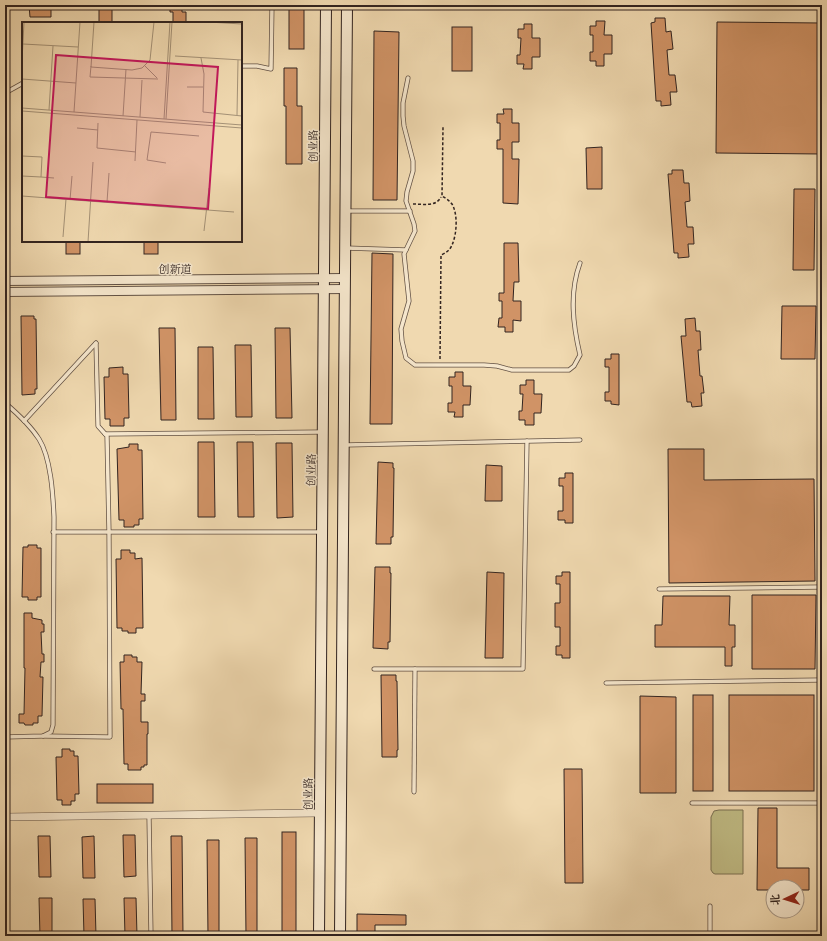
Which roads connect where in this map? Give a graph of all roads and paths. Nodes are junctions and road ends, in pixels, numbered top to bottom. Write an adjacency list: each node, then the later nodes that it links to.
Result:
1 (272, 5): 6 (lane)
2 (326, 5): 18 (main road, 创业路)
3 (347, 5): 13 (main road)
4 (766, 5): 5 (lane)
5 (822, 6)
6 (242, 66)
7 (408, 78): 12 (lane)
8 (22, 84): 9 (lane)
9 (5, 93)
10 (442, 127): 11 (path)
11 (442, 196): 12 (path); 24 (path)
12 (407, 204): 14 (lane)
13 (345, 211): 14 (lane); 15 (main road)
14 (410, 211): 16 (lane)
15 (345, 248): 16 (lane); 19 (main road)
16 (406, 250): 24 (lane)
17 (580, 263): 24 (lane)
18 (324, 278): 19 (street, 创新道); 20 (street, 创新道); 21 (main road, 创业路)
19 (345, 278): 22 (main road)
20 (5, 281)
21 (324, 289): 22 (street, 创新道); 23 (street, 创新道); 27 (main road, 创业路)
22 (345, 289): 31 (main road)
23 (5, 292)
24 (440, 365)
25 (5, 403): 26 (lane)
26 (24, 421): 28 (lane); 32 (lane)
27 (323, 432): 28 (lane); 34 (main road, 创业路)
28 (105, 434): 33 (lane)
29 (580, 440): 30 (lane)
30 (526, 441): 31 (lane); 38 (lane)
31 (344, 445): 52 (main road)
32 (54, 532): 33 (lane); 41 (lane)
33 (109, 532): 34 (lane); 41 (lane)
34 (322, 532): 46 (main road, 创业路)
35 (822, 587): 36 (lane)
36 (659, 589)
37 (374, 669): 38 (lane)
38 (415, 669): 43 (lane)
39 (822, 680): 40 (lane)
40 (606, 683)
41 (43, 736): 42 (lane)
42 (5, 737)
43 (414, 792)
44 (692, 803): 45 (lane)
45 (822, 803)
46 (320, 813): 47 (street); 51 (main road, 创业路)
47 (149, 816): 48 (street); 50 (lane)
48 (5, 817)
49 (710, 906): 53 (lane)
50 (150, 936)
51 (319, 936)
52 (340, 936)
53 (710, 936)

